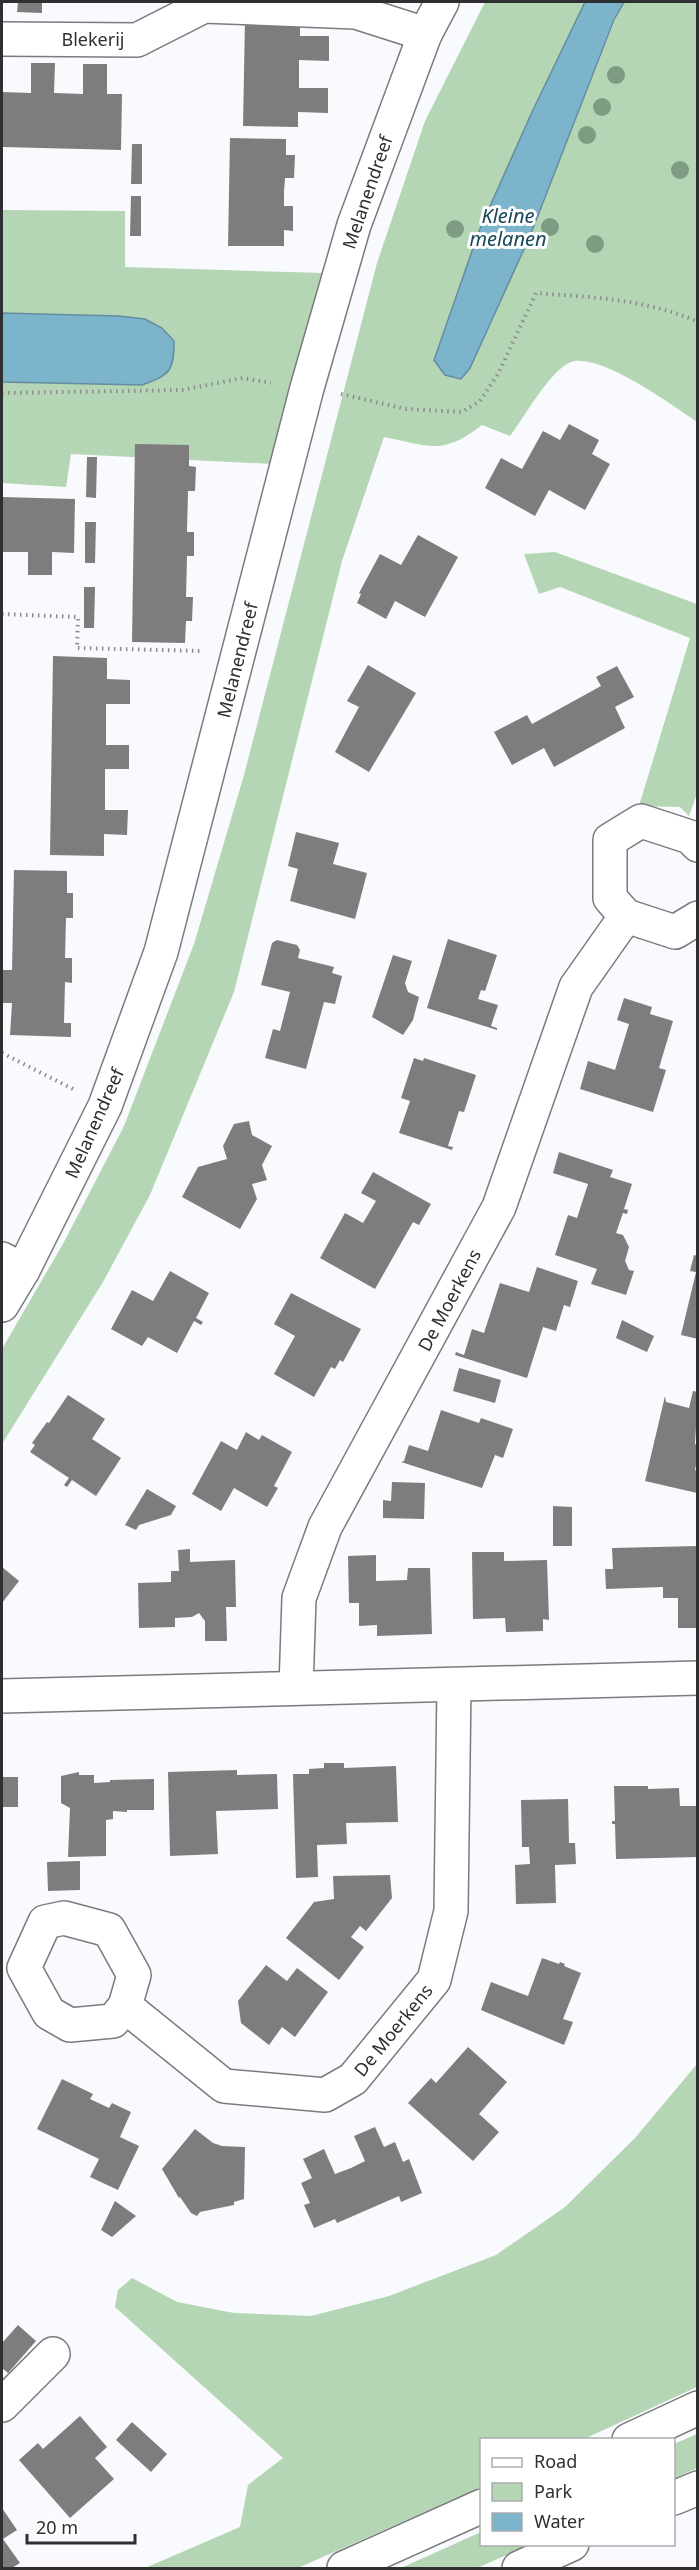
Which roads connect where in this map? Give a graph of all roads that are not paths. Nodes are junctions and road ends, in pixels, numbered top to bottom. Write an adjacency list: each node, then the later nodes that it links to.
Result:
1 (442, 2): 2 (street, Melanendreef)
2 (425, 34): 3 (street, Blekerij); 7 (street, Melanendreef)
3 (2, 39)
4 (698, 845): 5 (street)
5 (626, 916): 6 (street); 11 (street, De Moerkens)
6 (698, 918)
7 (12, 1265): 8 (street, Melanendreef)
8 (2, 1305)
9 (698, 1678): 10 (street)
10 (454, 1685): 11 (street); 13 (street, De Moerkens)
11 (296, 1688): 12 (street)
12 (2, 1696)
13 (125, 2006)
14 (53, 2354): 15 (street)
15 (2, 2405)
16 (698, 2408): 17 (street)
17 (631, 2438)
18 (698, 2488): 19 (street)
19 (675, 2499)
20 (480, 2507): 22 (street)
21 (568, 2546): 23 (street)
22 (344, 2568)
23 (519, 2568)

